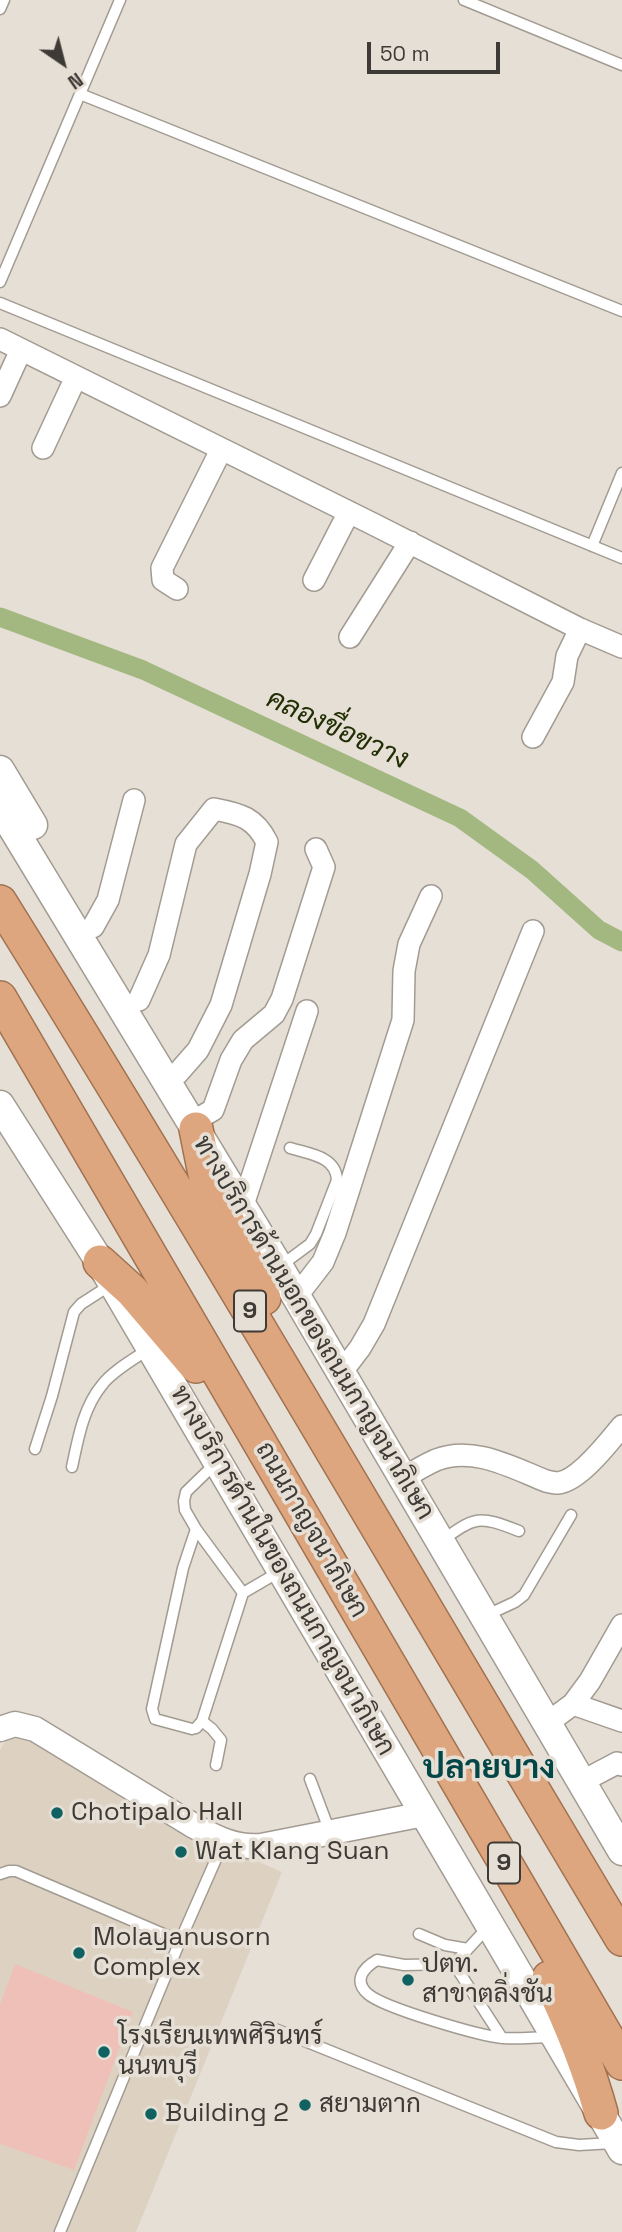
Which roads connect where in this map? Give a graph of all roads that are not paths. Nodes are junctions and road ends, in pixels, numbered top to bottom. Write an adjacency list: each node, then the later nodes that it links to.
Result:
1 (4, 0): 4 (lane)
2 (120, 0): 6 (lane)
3 (464, 0): 5 (lane)
4 (0, 9)
5 (622, 65)
6 (80, 94): 7 (lane); 9 (lane)
7 (0, 282)
8 (0, 303): 19 (lane)
9 (622, 312)
10 (0, 340): 11 (street)
11 (21, 350): 12 (street); 13 (street)
12 (76, 377): 14 (street); 15 (street)
13 (0, 396)
14 (43, 448)
15 (221, 450): 17 (street); 22 (street)
16 (622, 473): 19 (lane)
17 (349, 512): 18 (street); 21 (street)
18 (410, 542): 23 (street); 24 (street)
19 (592, 546): 20 (lane)
20 (622, 558)
21 (314, 580)
22 (177, 589)
23 (580, 629): 25 (street); 26 (street)
24 (350, 638)
25 (622, 647)
26 (533, 737)
27 (0, 770): 33 (main road)
28 (134, 800): 33 (street)
29 (0, 807): 40 (main road, ทางบริการด้านนอกของถนนกาญจนาภิเษก)
30 (316, 849): 40 (street)
31 (431, 896): 45 (street)
32 (0, 902): 47 (highway, 9)
33 (93, 927): 36 (main road)
34 (533, 931): 48 (street)
35 (0, 998): 50 (highway, ถนนกาญจนาภิเษก / 9)
36 (139, 1000): 38 (main road); 38 (street)
37 (307, 1011): 42 (street)
38 (177, 1074): 40 (main road)
39 (0, 1105): 44 (main road, ทางบริการด้านในของถนนกาญจนาภิเษก)
40 (189, 1118): 42 (main road, ทางบริการด้านนอกของถนนกาญจนาภิเษก); 47 (highway)
41 (290, 1148): 43 (lane)
42 (242, 1208): 43 (main road, ทางบริการด้านนอกของถนนกาญจนาภิเษก)
43 (279, 1266): 45 (main road, ทางบริการด้านนอกของถนนกาญจนาภิเษก)
44 (106, 1273): 46 (main road, ทางบริการด้านในของถนนกาญจนาภิเษก); 50 (highway); 51 (lane)
45 (296, 1297): 48 (main road, ทางบริการด้านนอกของถนนกาญจนาภิเษก)
46 (150, 1348): 52 (main road, ทางบริการด้านในของถนนกาญจนาภิเษก); 53 (lane)
47 (286, 1372): 80 (highway, 9)
48 (341, 1373): 54 (main road, ทางบริการด้านนอกของถนนกาญจนาภิเษก)
49 (622, 1426): 54 (street)
50 (256, 1438): 75 (highway, ถนนกาญจนาภิเษก / 9)
51 (35, 1448)
52 (218, 1462): 56 (lane); 59 (main road, ทางบริการด้านในของถนนกาญจนาภิเษก)
53 (72, 1467)
54 (402, 1479): 58 (main road, ทางบริการด้านนอกของถนนกาญจนาภิเษก)
55 (571, 1515): 61 (lane)
56 (196, 1529): 60 (lane); 64 (lane)
57 (519, 1531): 58 (lane)
58 (440, 1542): 61 (main road, ทางบริการด้านนอกของถนนกาญจนาภิเษก)
59 (282, 1571): 60 (lane); 72 (main road, ทางบริการด้านในของถนนกาญจนาภิเษก)
60 (243, 1593): 64 (lane)
61 (484, 1616): 66 (main road, ทางบริการด้านนอกของถนนกาญจนาภิเษก)
62 (622, 1625): 63 (street)
63 (573, 1704): 65 (street); 66 (street)
64 (202, 1721): 68 (lane)
65 (622, 1721)
66 (546, 1724): 71 (main road, ทางบริการด้านนอกของถนนกาญจนาภิเษก)
67 (0, 1729): 74 (street)
68 (216, 1765)
69 (622, 1765): 71 (street)
70 (310, 1779): 73 (lane)
71 (581, 1782): 76 (main road, ทางบริการด้านนอกของถนนกาญจนาภิเษก)
72 (424, 1814): 73 (street); 78 (main road, ทางบริการด้านในของถนนกาญจนาภิเษก)
73 (330, 1833): 74 (street)
74 (223, 1841): 81 (lane)
75 (491, 1841): 87 (highway, ถนนกาญจนาภิเษก / 9); 88 (highway)
76 (622, 1851)
77 (0, 1874): 81 (lane)
78 (489, 1926): 82 (lane); 85 (main road, ทางบริการด้านในของถนนกาญจนาภิเษก)
79 (419, 1934): 82 (lane)
80 (622, 1939)
81 (180, 1941): 90 (lane)
82 (468, 1948): 83 (lane)
83 (454, 1964): 86 (lane); 86 (lane)
84 (275, 2029): 89 (lane)
85 (555, 2036): 86 (lane); 88 (main road, ทางบริการด้านในของถนนกาญจนาภิเษก)
86 (502, 2038)
87 (622, 2063)
88 (601, 2113): 89 (main road, ทางบริการด้านในของถนนกาญจนาภิเษก)
89 (620, 2146)
90 (60, 2232)

